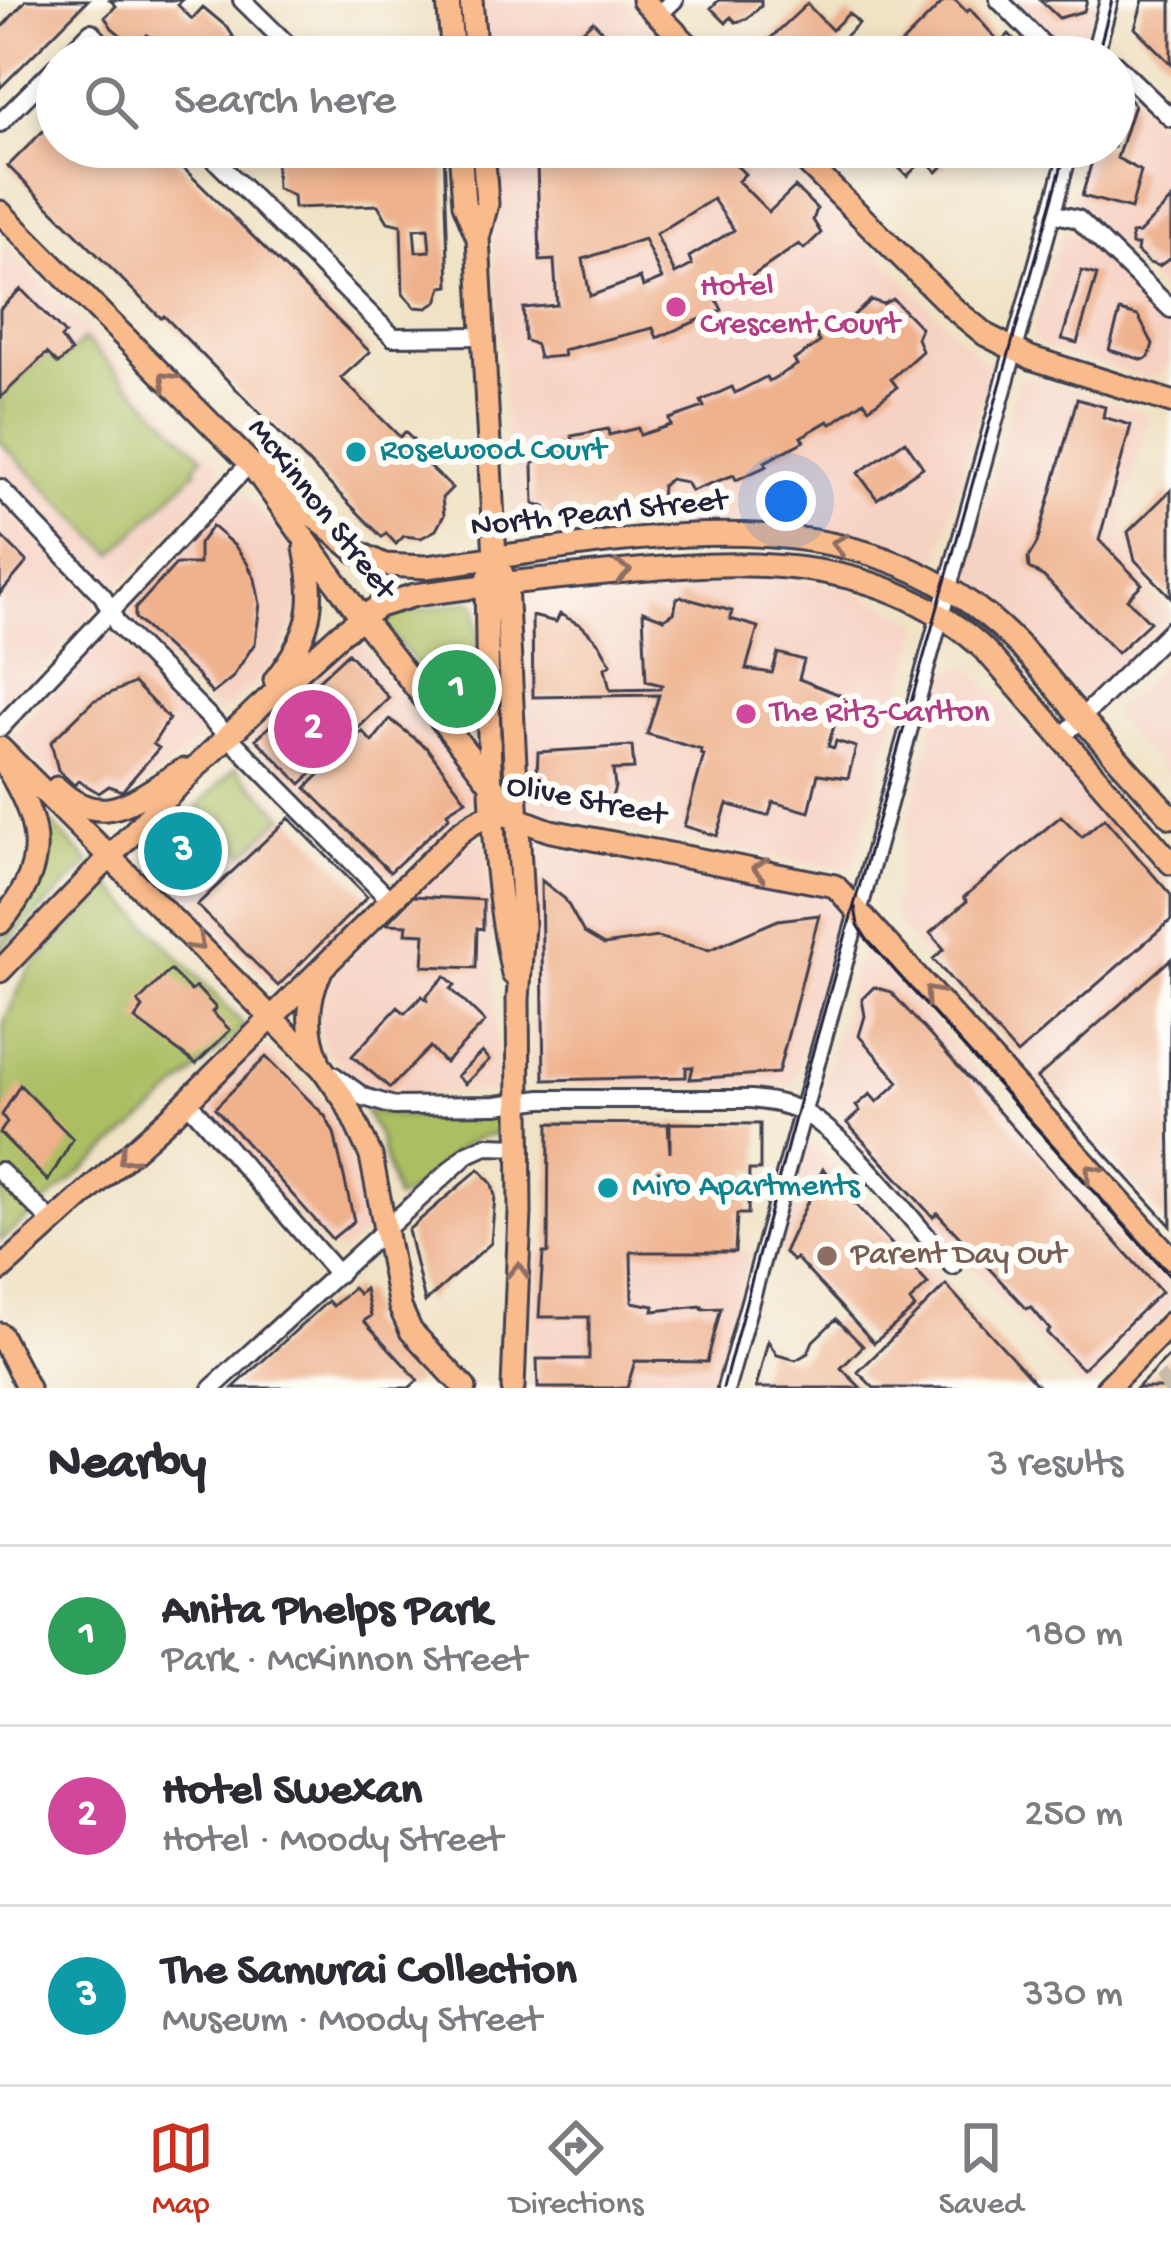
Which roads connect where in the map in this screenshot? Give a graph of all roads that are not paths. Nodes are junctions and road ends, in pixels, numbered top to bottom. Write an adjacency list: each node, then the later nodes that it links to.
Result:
1 (242, 0): 6 (street)
2 (999, 0): 9 (street)
3 (1109, 0): 10 (street)
4 (658, 5): 8 (main road)
5 (460, 7): 7 (main road)
6 (279, 36)
7 (469, 36)
8 (683, 36)
9 (1034, 36)
10 (1100, 36)
11 (1135, 83): 13 (street)
12 (36, 87): 14 (street)
13 (1171, 118)
14 (0, 123)
15 (223, 168): 24 (street)
16 (461, 168): 22 (main road)
17 (484, 168): 22 (main road)
18 (811, 168): 25 (main road)
19 (1064, 168): 20 (street)
20 (1052, 214): 23 (street); 25 (street)
21 (3, 220): 27 (main road, McKinnon Street, one-way to 21)
22 (478, 238): 24 (main road)
23 (1171, 308)
24 (482, 336): 30 (main road)
25 (1013, 350): 26 (main road); 32 (street)
26 (1168, 393)
27 (250, 464): 29 (main road, McKinnon Street); 30 (main road, North Pearl Street); 33 (street)
28 (0, 488): 33 (street)
29 (304, 539): 35 (main road, McKinnon Street); 37 (main road)
30 (495, 558): 31 (main road); 32 (main road, North Pearl Street, one-way to 30)
31 (496, 585): 34 (main road, North Pearl Street, one-way to 34); 35 (main road, North Pearl Street); 44 (main road); 45 (main road)
32 (947, 588): 34 (street); 38 (main road, North Pearl Street)
33 (111, 610): 39 (street); 40 (street)
34 (939, 616): 41 (main road, North Pearl Street); 50 (street)
35 (362, 618): 37 (main road, North Pearl Street); 44 (main road, McKinnon Street)
36 (1171, 630): 38 (street)
37 (260, 706): 40 (main road)
38 (1082, 718): 41 (street); 46 (main road, North Pearl Street)
39 (0, 728)
40 (229, 736): 43 (main road); 49 (street)
41 (1060, 739): 48 (main road, North Pearl Street)
42 (0, 750): 43 (main road); 47 (main road); 51 (main road)
43 (204, 759): 47 (main road)
44 (492, 784): 45 (main road); 45 (main road, McKinnon Street)
45 (497, 816): 49 (main road, Olive Street); 50 (main road, Olive Street, one-way to 45); 57 (main road)
46 (1171, 817)
47 (111, 858): 53 (main road); 54 (main road, one-way to 54)
48 (1171, 863)
49 (390, 900): 52 (main road, Olive Street)
50 (856, 908): 58 (street); 63 (main road, Olive Street, one-way to 50)
51 (0, 923)
52 (323, 967): 54 (main road, Olive Street); 55 (main road)
53 (0, 971)
54 (272, 1018): 55 (main road); 56 (main road, Olive Street)
55 (322, 1068): 57 (street); 62 (main road)
56 (187, 1102): 61 (main road, Olive Street, one-way to 61); 66 (street)
57 (520, 1102): 58 (street); 59 (main road)
58 (800, 1111): 64 (street); 73 (street)
59 (521, 1147): 62 (street); 72 (main road, one-way to 59)
60 (0, 1171): 61 (street)
61 (53, 1223): 65 (main road, Olive Street)
62 (386, 1231): 66 (street); 71 (main road)
63 (1171, 1258)
64 (953, 1266)
65 (0, 1270)
66 (338, 1274): 70 (street)
67 (1171, 1324): 74 (main road)
68 (0, 1334): 69 (main road)
69 (28, 1388)
70 (212, 1388)
71 (465, 1388)
72 (513, 1388)
73 (726, 1388)
74 (1107, 1388)

